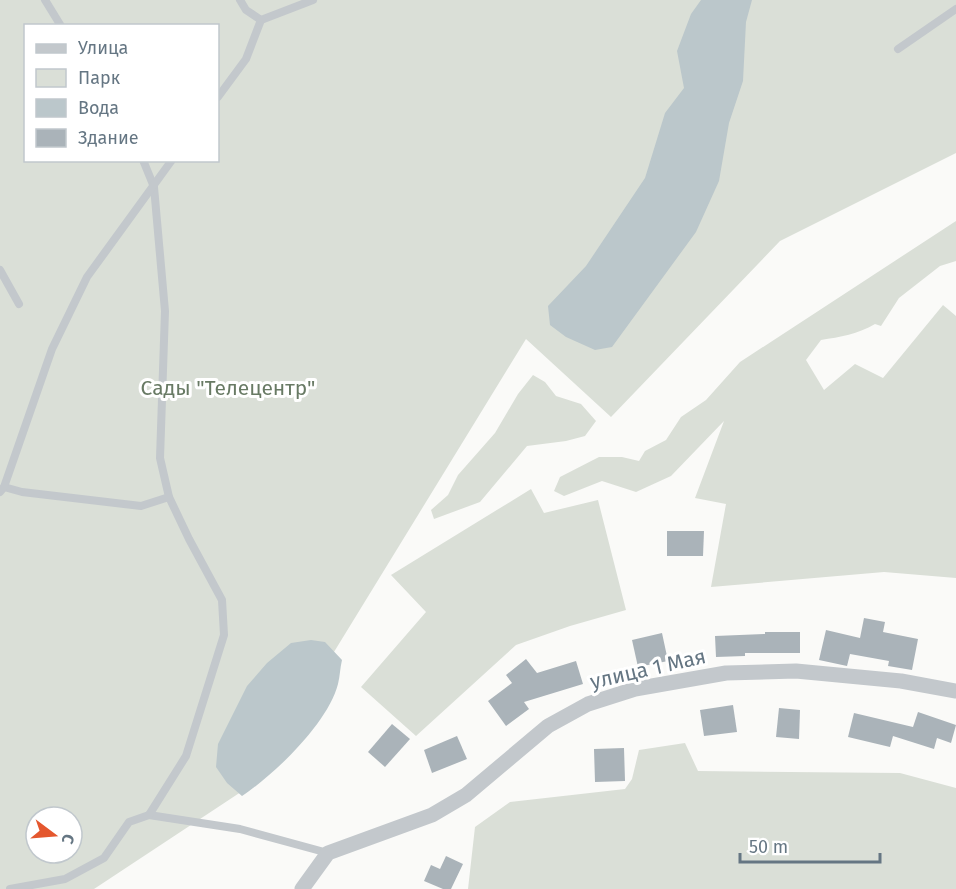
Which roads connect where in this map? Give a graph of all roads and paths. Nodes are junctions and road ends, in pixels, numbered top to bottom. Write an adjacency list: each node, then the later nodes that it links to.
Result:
1 (45, 0): 6 (lane)
2 (240, 0): 5 (lane)
3 (313, 0): 5 (lane)
4 (956, 9): 7 (lane)
5 (261, 20): 8 (lane)
6 (60, 24)
7 (898, 49)
8 (219, 96)
9 (144, 162): 11 (lane)
10 (171, 162): 11 (lane)
11 (154, 187): 14 (lane); 15 (lane)
12 (0, 270): 13 (lane)
13 (19, 304)
14 (2, 489): 15 (lane)
15 (169, 497): 17 (lane)
16 (956, 691): 18 (street, улица 1 Мая)
17 (149, 815): 18 (lane); 19 (lane)
18 (328, 853): 20 (street)
19 (10, 889)
20 (302, 889)

